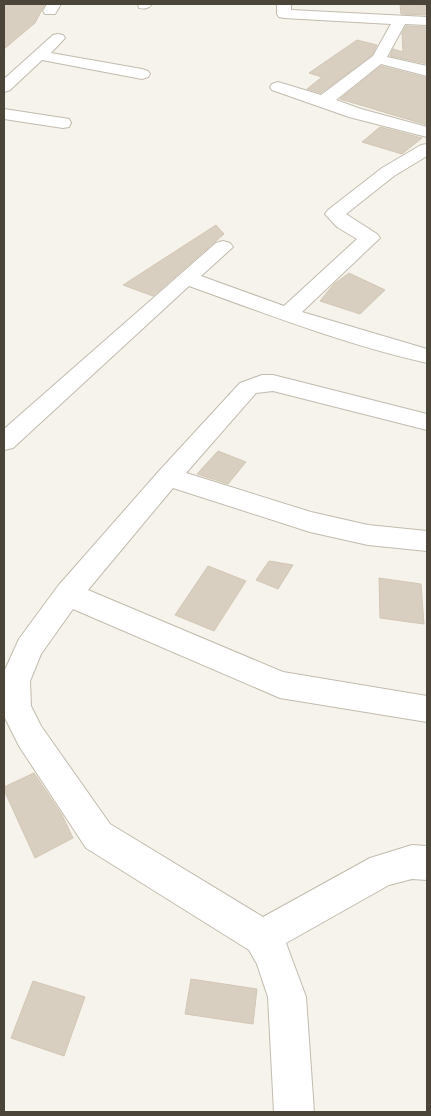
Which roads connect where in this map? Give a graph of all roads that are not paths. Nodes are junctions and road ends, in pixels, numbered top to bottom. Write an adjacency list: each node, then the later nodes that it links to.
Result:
1 (283, 14): 2 (street)
2 (399, 21): 3 (street); 6 (street)
3 (427, 21)
4 (58, 38): 5 (street)
5 (39, 56): 8 (street); 9 (street)
6 (378, 58): 7 (street); 11 (street)
7 (427, 72)
8 (142, 74)
9 (4, 87)
10 (278, 87): 11 (street)
11 (324, 101): 14 (street)
12 (4, 114): 13 (street)
13 (63, 123)
14 (427, 132)
15 (427, 149): 18 (street)
16 (223, 247): 17 (street)
17 (186, 278): 18 (street); 21 (street)
18 (287, 314): 19 (street)
19 (427, 356)
20 (427, 422): 22 (street)
21 (4, 442)
22 (168, 477): 23 (street); 24 (street)
23 (427, 541)
24 (68, 594): 25 (street); 27 (street)
25 (427, 709)
26 (427, 863): 27 (street)
27 (262, 937): 28 (street)
28 (294, 1112)

